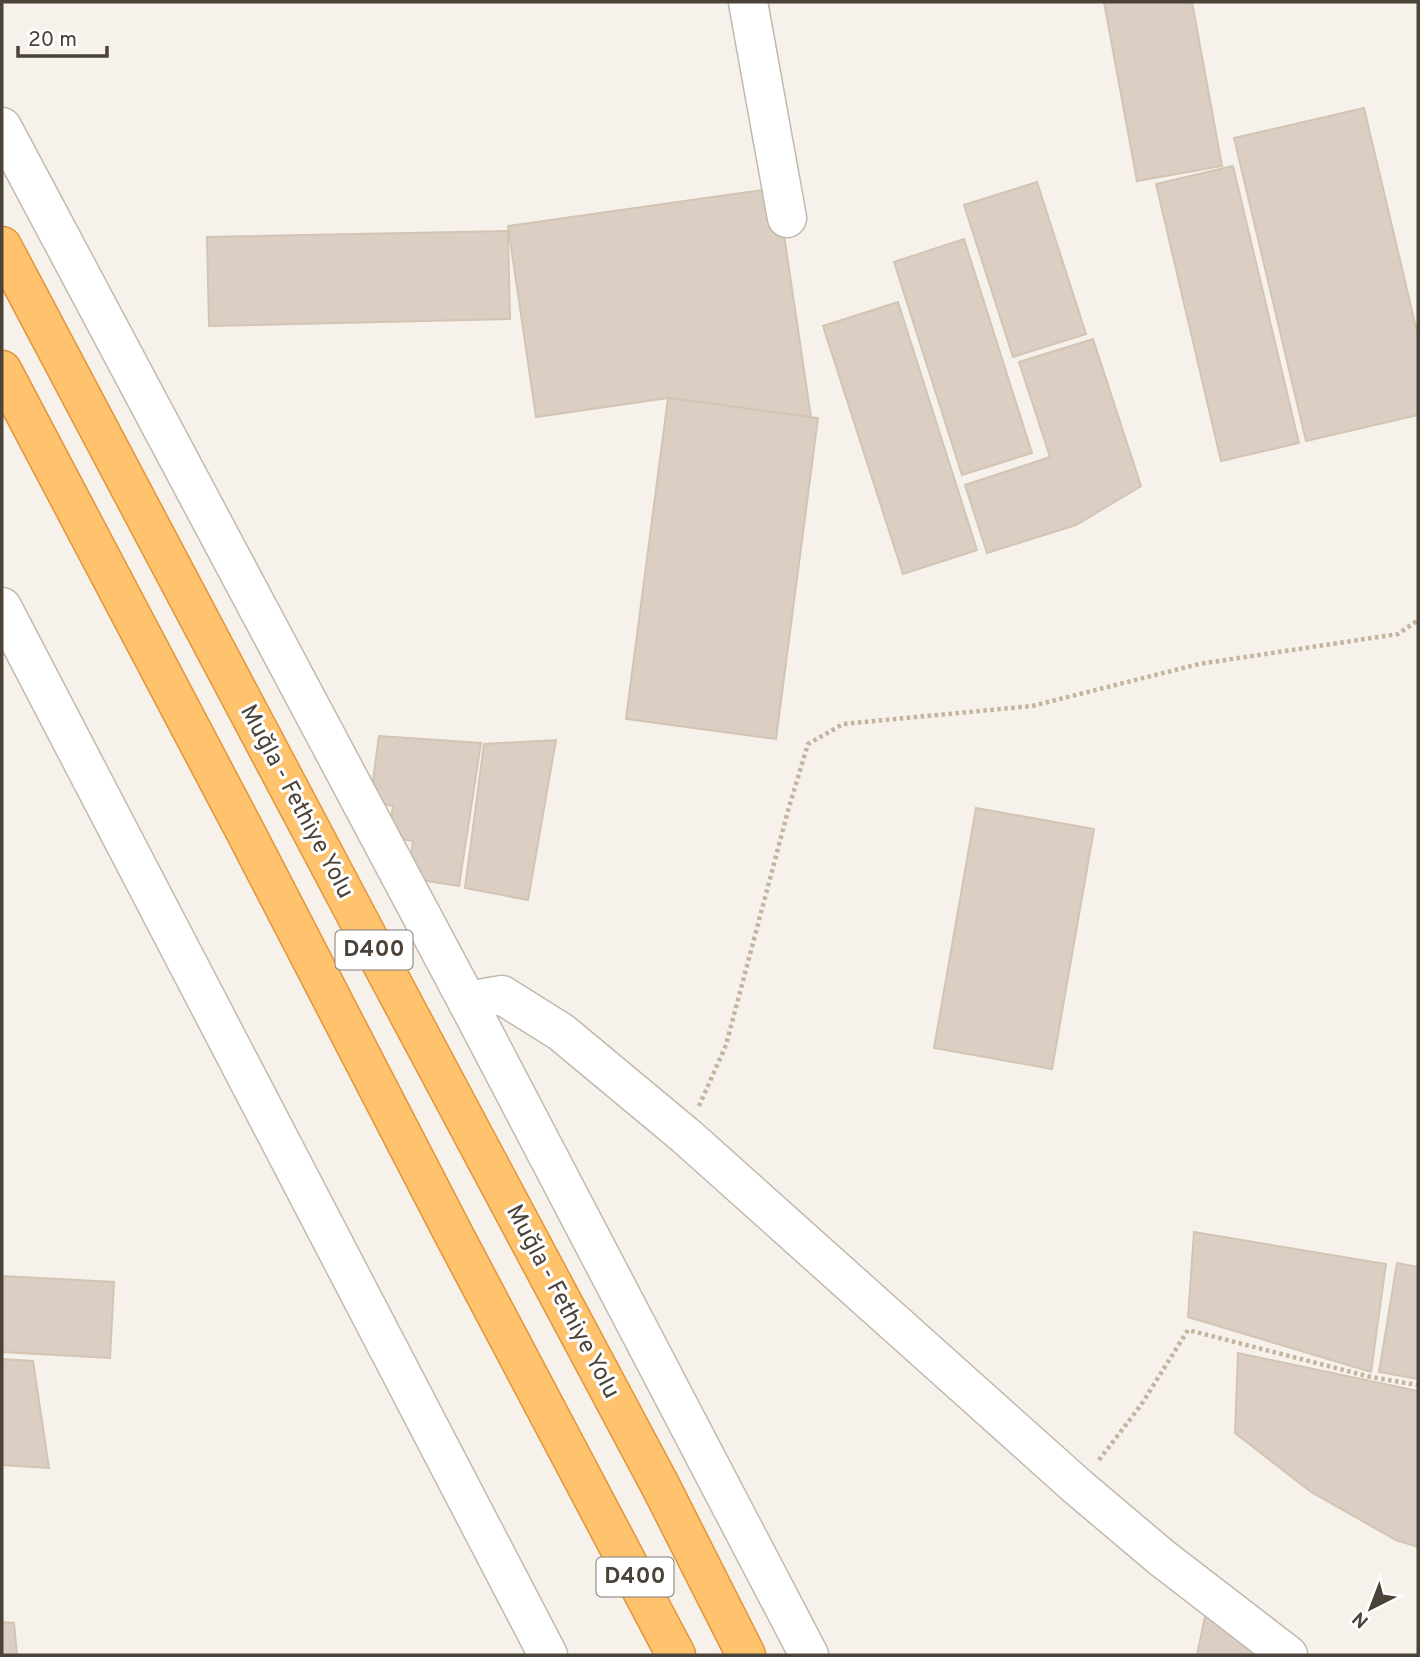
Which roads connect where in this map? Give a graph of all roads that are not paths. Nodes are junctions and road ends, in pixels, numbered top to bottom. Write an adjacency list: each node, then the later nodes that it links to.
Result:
1 (748, 2): 3 (street)
2 (2, 127): 7 (street)
3 (787, 218)
4 (2, 246): 10 (highway, Muğla - Fethiye Yolu / D400)
5 (2, 370): 9 (highway, D400)
6 (2, 607): 8 (street)
7 (467, 1001): 11 (street); 12 (street)
8 (548, 1655)
9 (676, 1655)
10 (746, 1655)
11 (809, 1655)
12 (1288, 1655)

